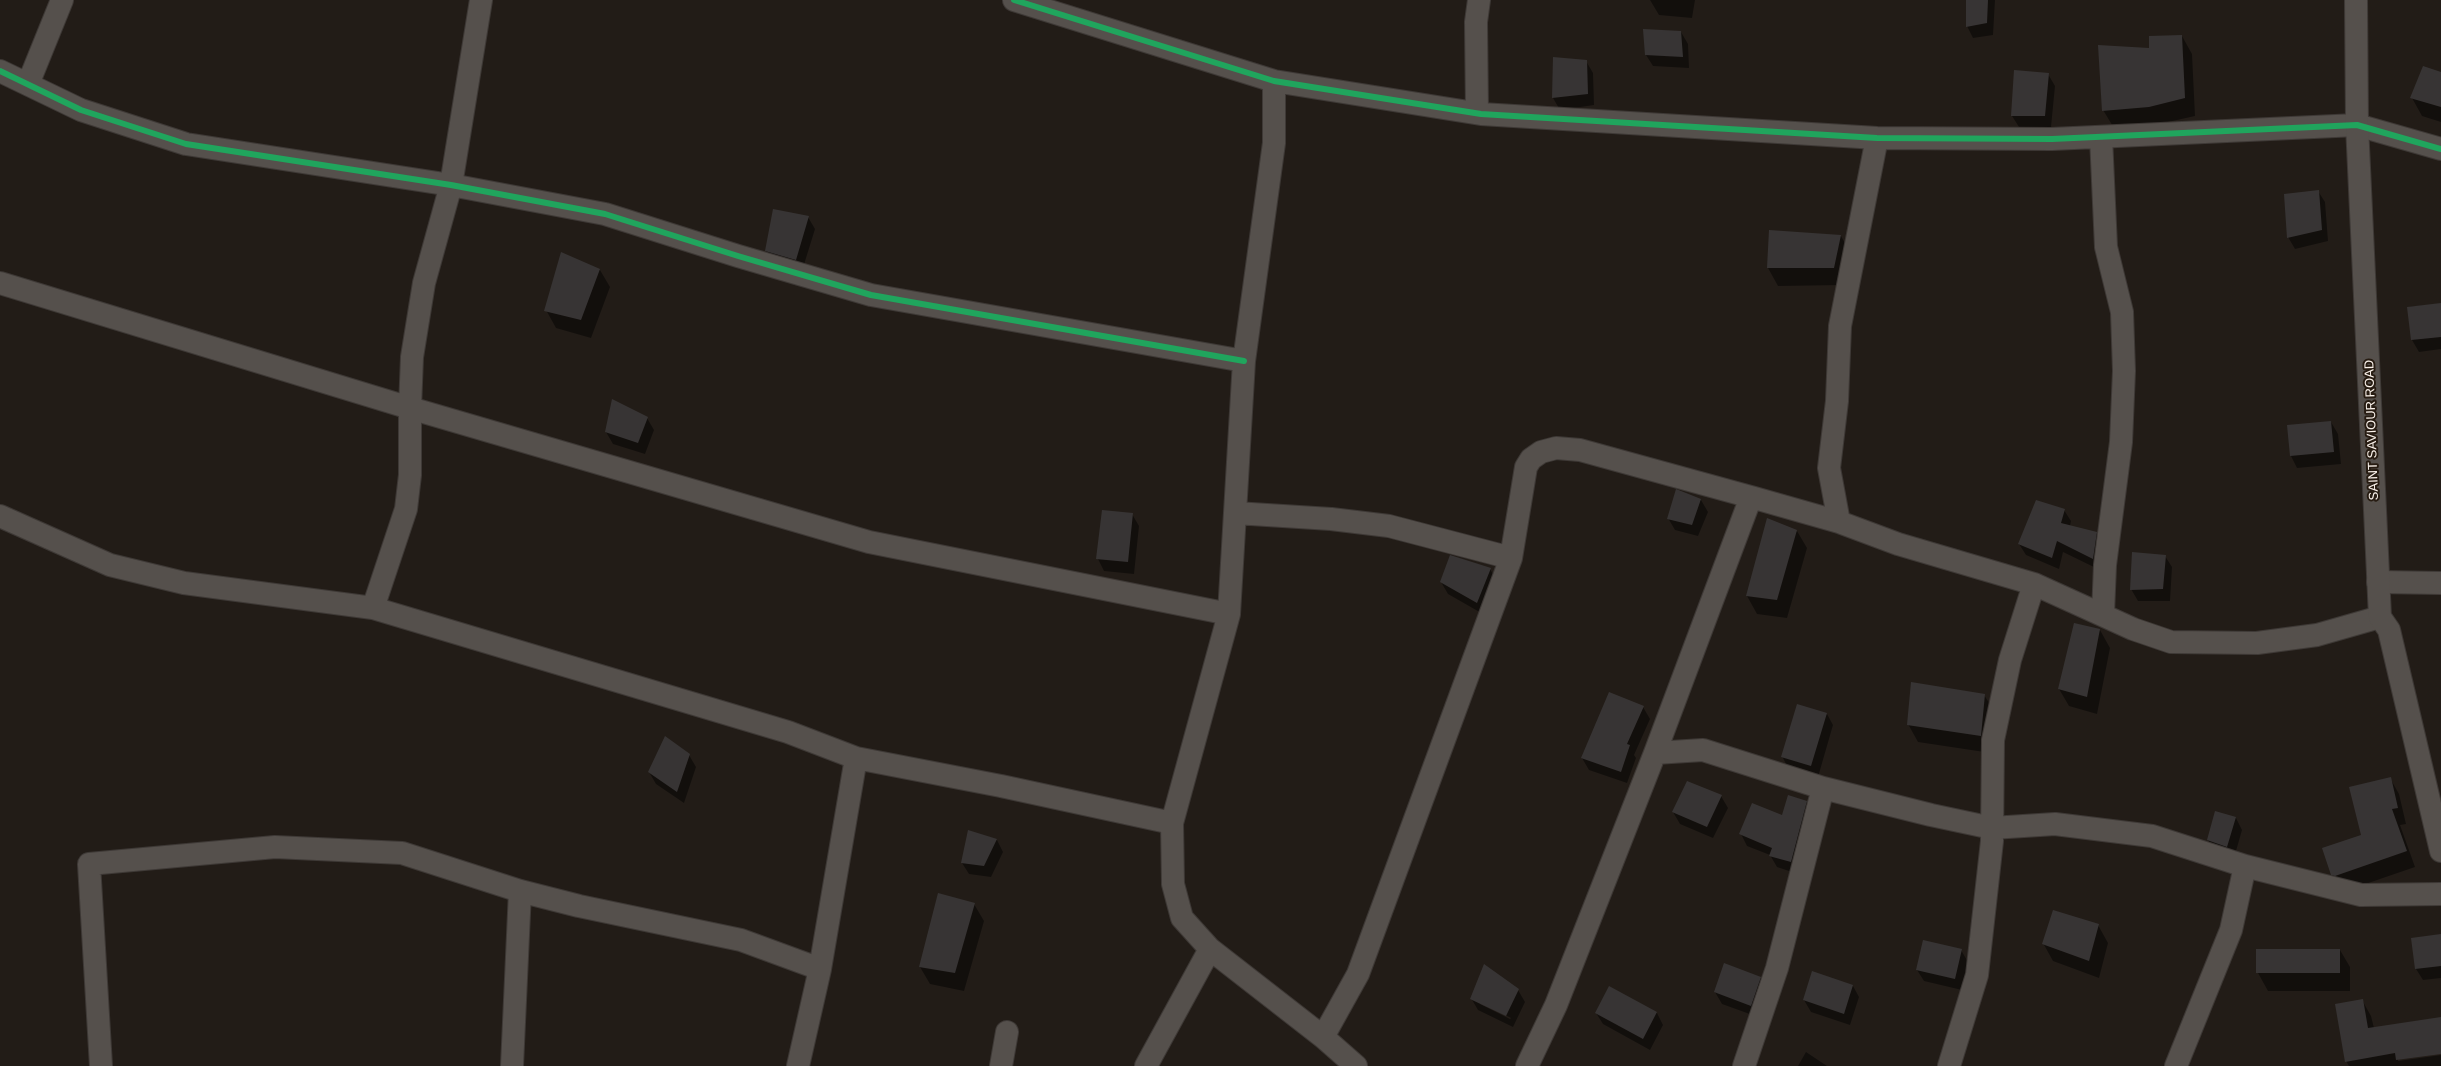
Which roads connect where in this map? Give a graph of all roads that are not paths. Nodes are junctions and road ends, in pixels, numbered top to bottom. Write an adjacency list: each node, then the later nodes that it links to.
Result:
1 (62, 0): 8 (street)
2 (481, 0): 14 (street)
3 (1014, 0): 7 (street)
4 (1479, 0): 9 (street)
5 (2356, 0): 10 (street, SAINT SAVIOUR ROAD)
6 (0, 71): 8 (street)
7 (1274, 81): 9 (street); 16 (street)
8 (28, 84): 14 (street)
9 (1477, 113): 12 (street)
10 (2357, 125): 11 (street); 13 (street); 23 (street, SAINT SAVIOUR ROAD)
11 (2101, 137): 12 (street); 28 (street)
12 (1877, 138): 21 (street)
13 (2441, 149)
14 (451, 185): 16 (street); 17 (street)
15 (0, 283): 17 (street)
16 (1244, 361): 19 (street)
17 (410, 408): 26 (street); 27 (street)
18 (1751, 497): 21 (street); 22 (street); 30 (street)
19 (1235, 513): 22 (street); 27 (street)
20 (0, 516): 26 (street)
21 (1839, 522): 25 (street)
22 (1511, 558): 42 (street)
23 (2378, 582): 24 (street); 29 (street, SAINT SAVIOUR ROAD)
24 (2441, 583)
25 (2034, 584): 28 (street); 34 (street)
26 (373, 608): 31 (street)
27 (1229, 614): 33 (street)
28 (2103, 614): 29 (street)
29 (2380, 617): 35 (street, SAINT SAVIOUR ROAD)
30 (1655, 753): 32 (street); 49 (street)
31 (856, 758): 33 (street); 40 (street)
32 (1823, 788): 34 (street); 50 (street)
33 (1172, 824): 39 (street)
34 (1992, 828): 36 (street); 51 (street)
35 (2441, 852)
36 (2245, 866): 38 (street); 52 (street)
37 (520, 891): 40 (street); 43 (street); 44 (street)
38 (2441, 894)
39 (1210, 949): 42 (street); 47 (street)
40 (820, 969): 45 (street)
41 (1007, 1032): 46 (street)
42 (1323, 1037): 48 (street)
43 (101, 1066)
44 (512, 1066)
45 (798, 1066)
46 (1001, 1066)
47 (1146, 1066)
48 (1356, 1066)
49 (1527, 1066)
50 (1744, 1066)
51 (1950, 1066)
52 (2176, 1066)

